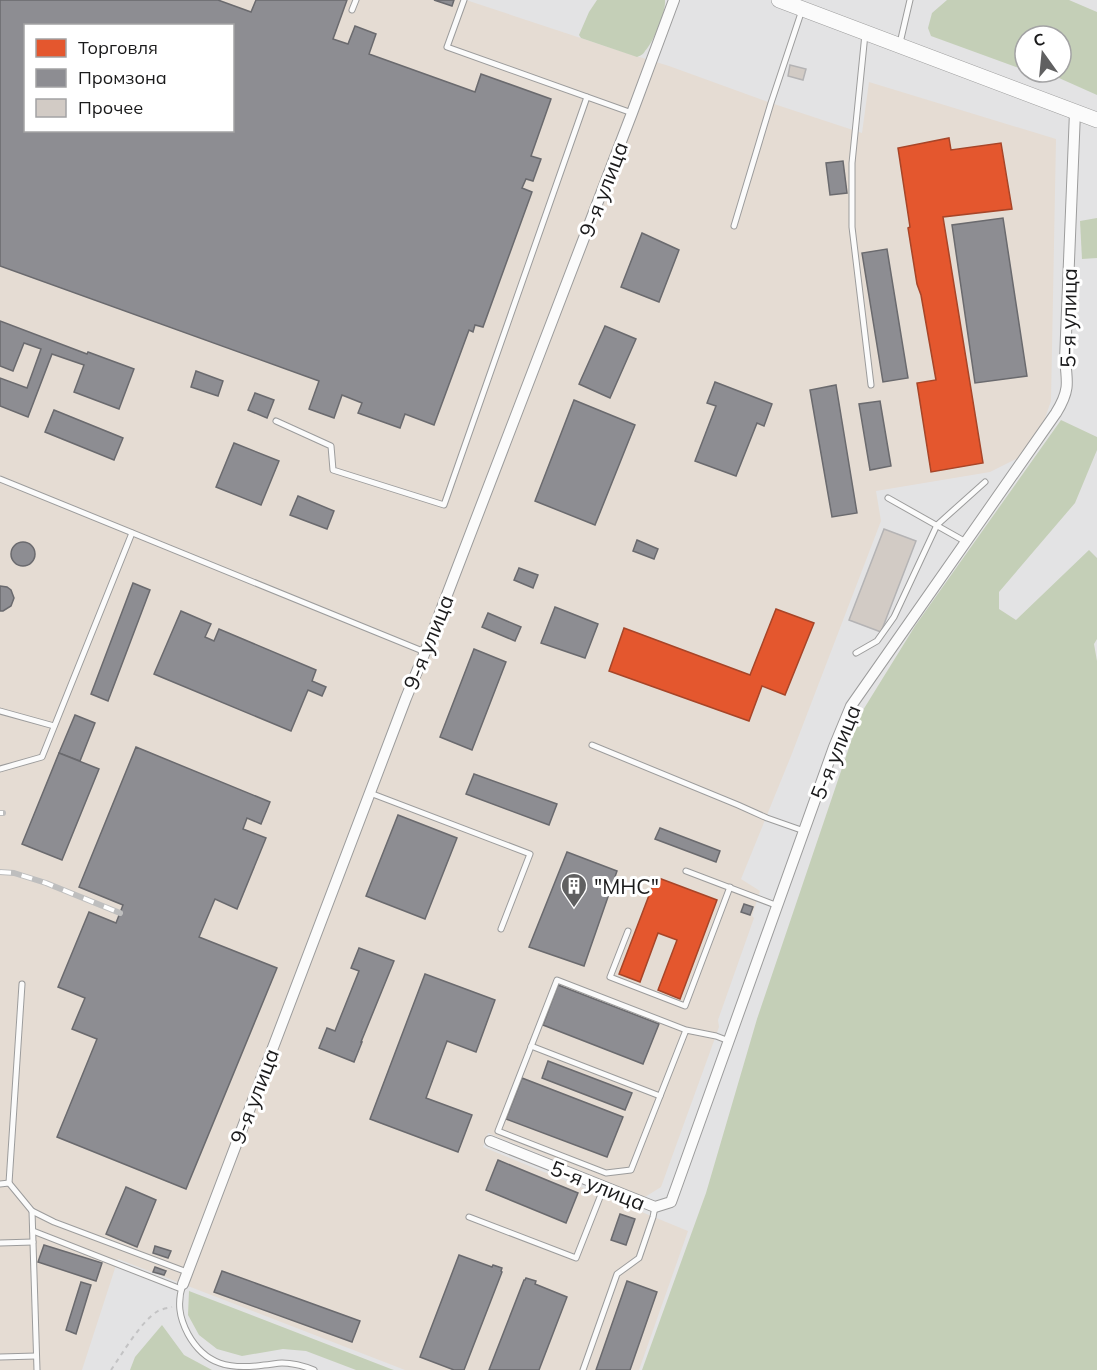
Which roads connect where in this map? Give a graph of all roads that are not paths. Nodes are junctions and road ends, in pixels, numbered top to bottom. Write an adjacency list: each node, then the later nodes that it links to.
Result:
1 (356, 0): 7 (lane)
2 (464, 0): 10 (lane)
3 (674, 0): 12 (street, 9-я улица)
4 (778, 0): 6 (main road)
5 (910, 0): 9 (lane)
6 (802, 9): 8 (main road); 14 (lane)
7 (352, 10)
8 (865, 33): 9 (main road); 15 (lane)
9 (899, 45): 11 (main road)
10 (587, 97): 12 (lane); 16 (lane)
11 (1075, 112): 13 (main road); 22 (street, 5-я улица)
12 (632, 113): 23 (street, 9-я улица)
13 (1097, 120)
14 (734, 226)
15 (871, 385)
16 (276, 422)
17 (0, 480): 21 (lane)
18 (985, 482): 20 (lane)
19 (888, 498): 20 (lane)
20 (937, 525): 22 (lane); 24 (lane)
21 (132, 533): 23 (lane); 26 (lane)
22 (966, 542): 30 (street, 5-я улица)
23 (425, 652): 29 (street, 9-я улица)
24 (856, 653)
25 (0, 711): 26 (lane)
26 (54, 726): 28 (lane)
27 (592, 745): 30 (lane)
28 (0, 769)
29 (370, 794): 34 (lane); 51 (street, 9-я улица)
30 (804, 831): 33 (street, 5-я улица)
31 (686, 871): 32 (lane)
32 (730, 887): 33 (lane); 35 (lane)
33 (778, 906): 38 (street, 5-я улица)
34 (501, 929)
35 (628, 931)
36 (22, 984): 42 (lane)
37 (686, 1030): 38 (lane); 39 (lane); 40 (lane)
38 (729, 1041): 45 (street, 5-я улица)
39 (531, 1046): 40 (lane); 40 (lane)
40 (660, 1096)
41 (490, 1142): 44 (street, 5-я улица)
42 (9, 1183): 43 (lane); 46 (lane)
43 (0, 1184)
44 (604, 1187): 45 (street, 5-я улица); 47 (lane)
45 (656, 1208): 57 (lane)
46 (32, 1211): 48 (lane); 51 (lane)
47 (469, 1217)
48 (33, 1231): 49 (lane); 52 (lane)
49 (33, 1242): 50 (lane); 53 (lane)
50 (0, 1243)
51 (187, 1272): 52 (street, 9-я улица)
52 (182, 1286): 56 (lane)
53 (36, 1356): 54 (lane); 55 (lane)
54 (0, 1357)
55 (37, 1370)
56 (314, 1370)
57 (583, 1370)

